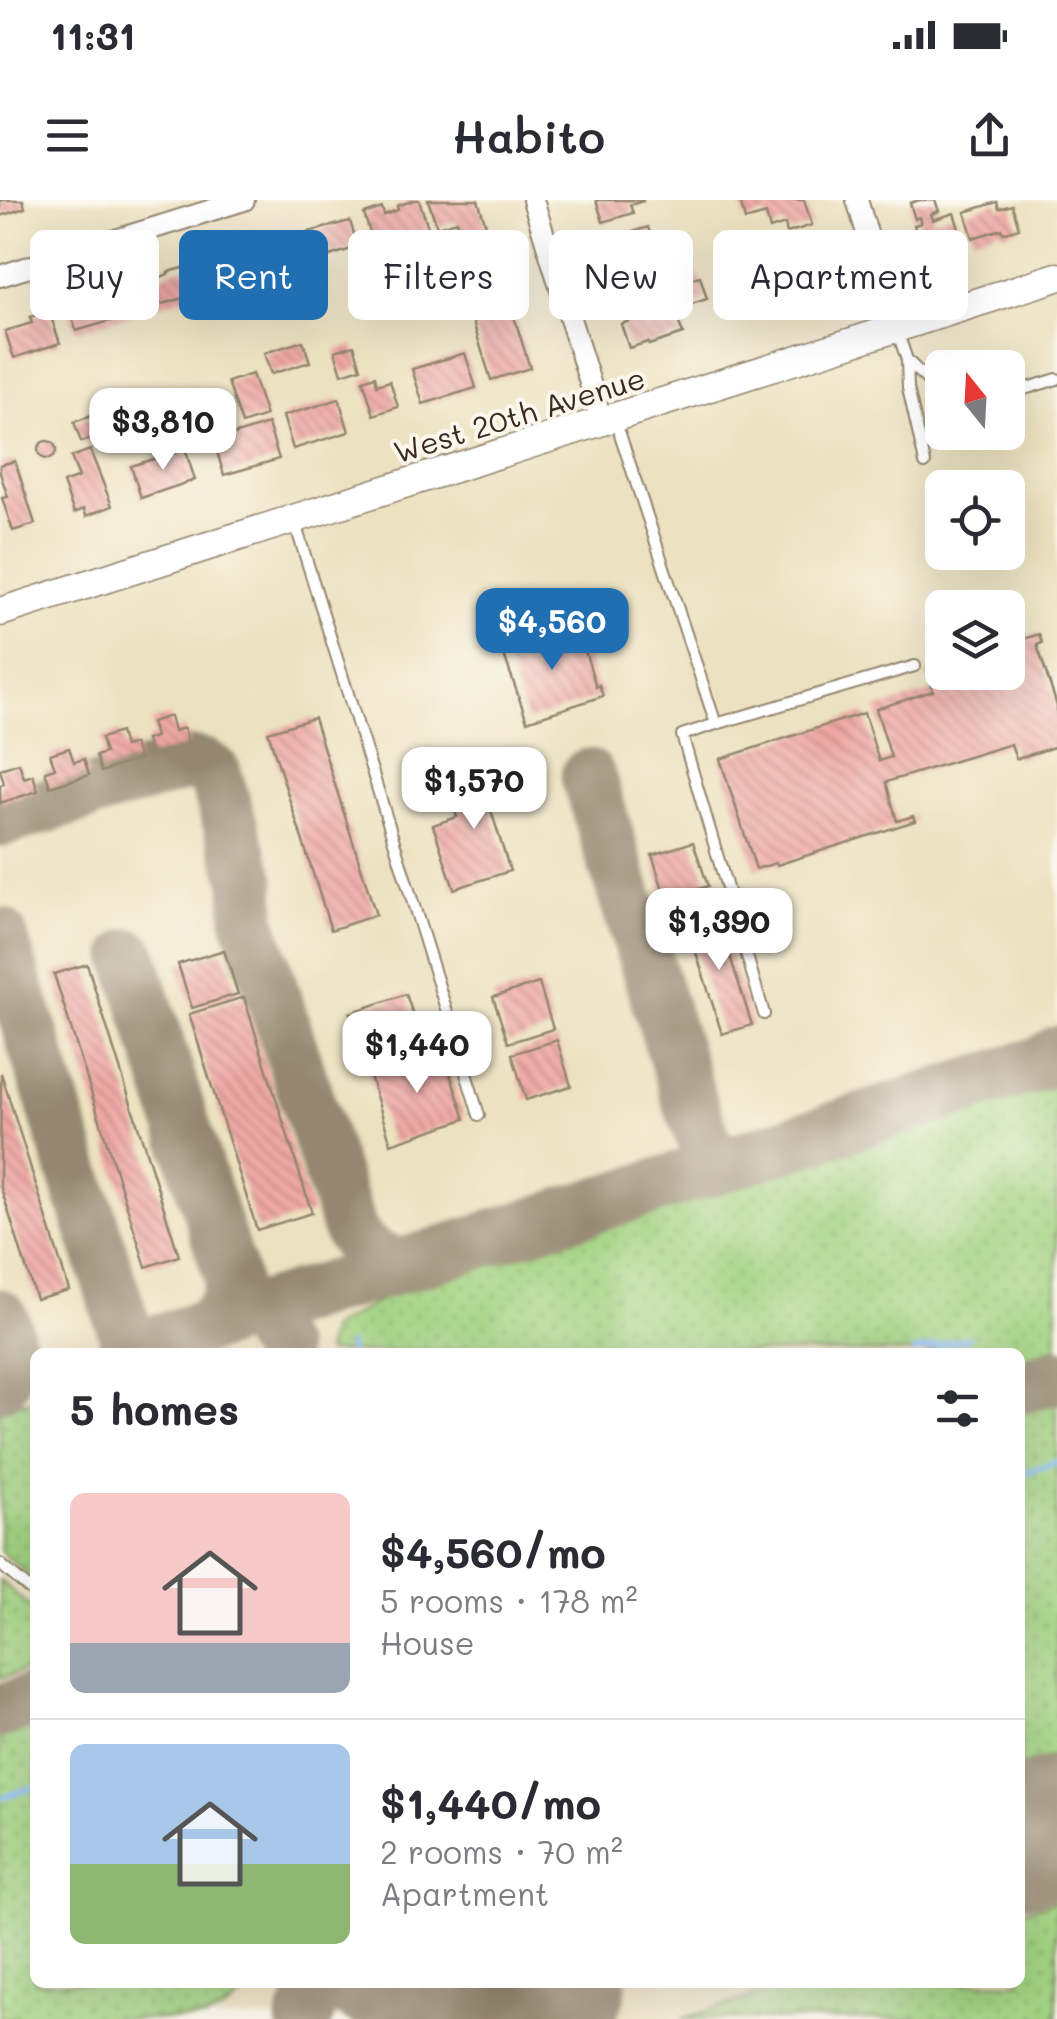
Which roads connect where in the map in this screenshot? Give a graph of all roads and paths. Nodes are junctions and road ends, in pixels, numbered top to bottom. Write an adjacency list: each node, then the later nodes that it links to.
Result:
1 (244, 200): 4 (street)
2 (533, 200): 11 (street)
3 (857, 200): 6 (street)
4 (0, 276)
5 (1057, 277): 6 (main road, West 20th Avenue)
6 (896, 329): 7 (lane); 11 (main road, West 20th Avenue)
7 (907, 360): 8 (lane); 12 (lane)
8 (925, 378)
9 (1057, 379): 10 (lane)
10 (1025, 389)
11 (608, 420): 13 (main road, West 20th Avenue); 16 (lane)
12 (925, 463)
13 (293, 520): 14 (main road, West 20th Avenue); 18 (lane)
14 (0, 612)
15 (915, 666): 16 (lane)
16 (716, 724): 17 (lane)
17 (764, 1014)
18 (478, 1115)
19 (0, 1564): 20 (lane)
20 (30, 1590)

